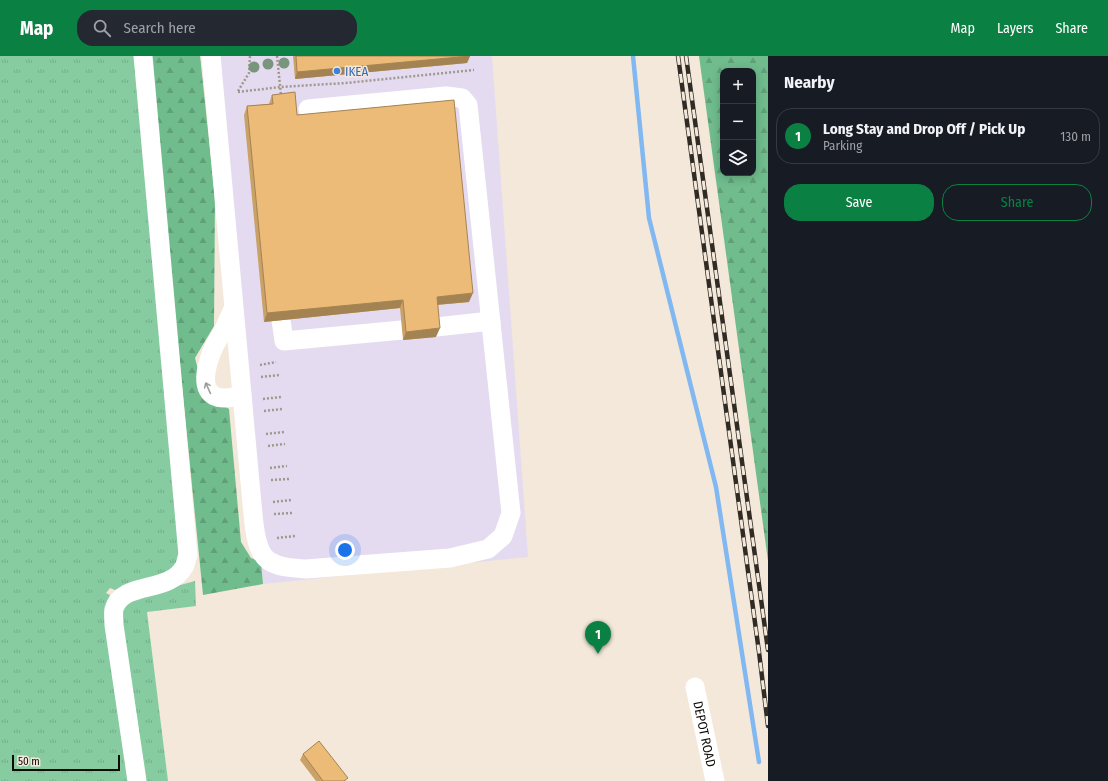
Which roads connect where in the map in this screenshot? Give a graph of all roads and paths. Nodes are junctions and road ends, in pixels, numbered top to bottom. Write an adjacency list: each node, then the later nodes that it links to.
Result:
1 (142, 56): 40 (street)
2 (211, 56): 11 (street)
3 (250, 56): 6 (path)
4 (277, 56): 6 (path)
5 (474, 70): 6 (path)
6 (280, 87): 7 (path)
7 (282, 102)
8 (308, 109): 9 (street)
9 (487, 286): 10 (street); 13 (street)
10 (468, 288)
11 (234, 306): 20 (street); 20 (street, one-way to 11)
12 (281, 320): 15 (street)
13 (491, 321): 14 (street); 20 (street)
14 (436, 327)
15 (402, 330)
16 (276, 362): 17 (path)
17 (260, 364)
18 (279, 375): 19 (path)
19 (261, 377)
20 (242, 395)
21 (281, 397): 22 (path)
22 (263, 399)
23 (282, 409): 24 (path)
24 (264, 411)
25 (284, 432): 26 (path)
26 (266, 434)
27 (285, 444): 28 (path)
28 (268, 446)
29 (288, 466): 30 (path)
30 (270, 468)
31 (289, 479): 32 (path)
32 (271, 480)
33 (291, 500): 34 (path)
34 (273, 502)
35 (292, 513): 36 (path)
36 (274, 514)
37 (295, 536): 38 (path)
38 (276, 538)
39 (695, 687): 41 (street, DEPOT ROAD)
40 (137, 781)
41 (715, 781)

